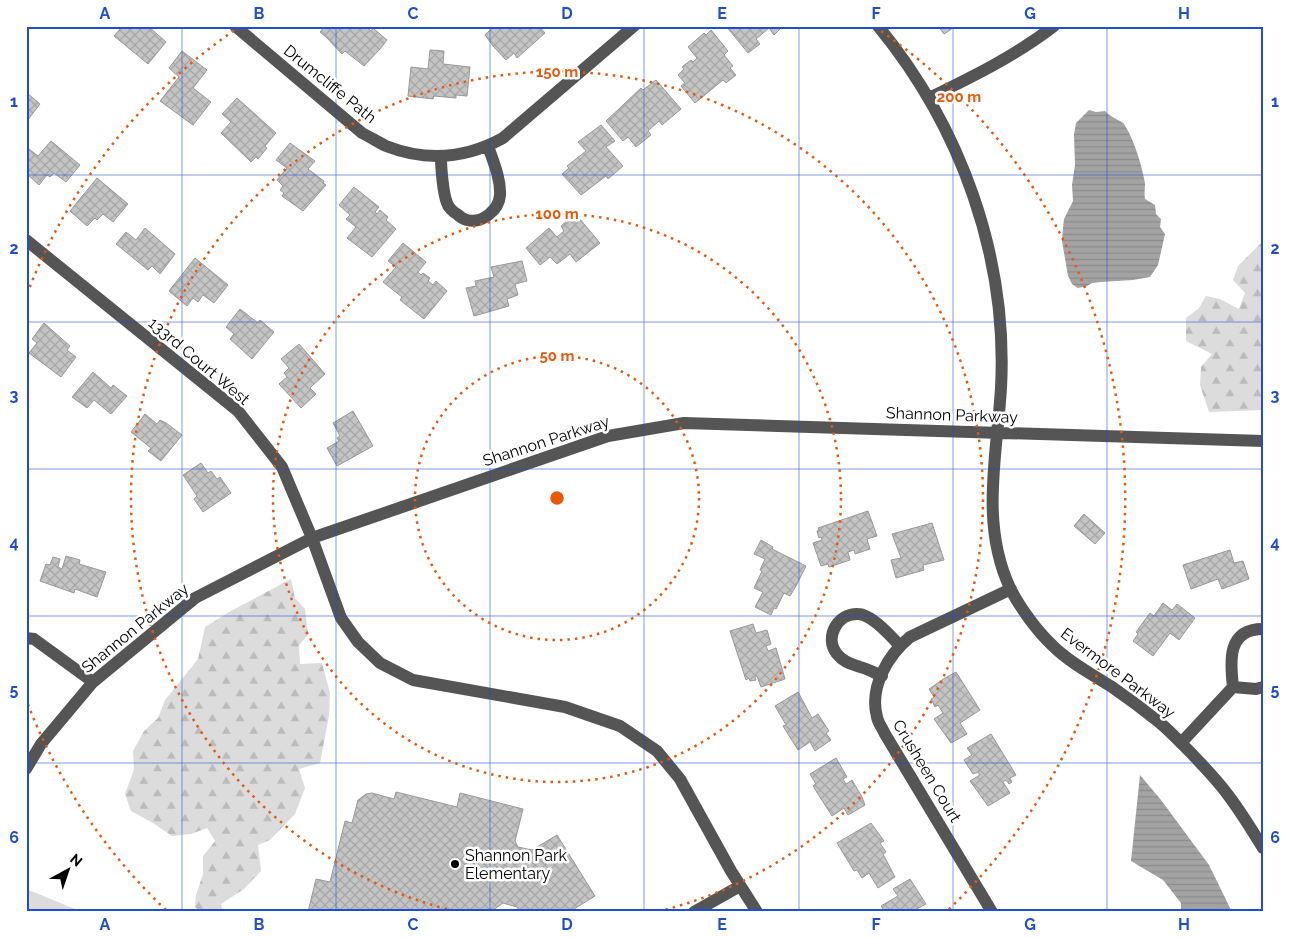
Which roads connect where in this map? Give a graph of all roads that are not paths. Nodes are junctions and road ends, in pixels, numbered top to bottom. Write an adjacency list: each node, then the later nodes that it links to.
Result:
1 (235, 26): 7 (street, Drumcliffe Path)
2 (634, 26): 6 (street, Drumcliffe Path)
3 (878, 26): 5 (street, Evermore Parkway)
4 (1054, 26): 5 (street)
5 (929, 98): 9 (street, Evermore Parkway)
6 (488, 146): 7 (street, Drumcliffe Path); 7 (street)
7 (442, 157)
8 (26, 240): 11 (street, 133rd Court West)
9 (997, 433): 10 (street, Shannon Parkway); 11 (street, Shannon Parkway); 12 (street, Evermore Parkway)
10 (1263, 441)
11 (312, 538): 17 (street, Shannon Parkway); 23 (street, 133rd Court West)
12 (1011, 589): 15 (street, Crusheen Court); 20 (street, Evermore Parkway)
13 (1263, 629): 18 (street)
14 (26, 638): 17 (street)
15 (900, 646): 16 (street, Crusheen Court); 16 (street)
16 (882, 676): 26 (street, Crusheen Court)
17 (94, 682): 21 (street, Shannon Parkway)
18 (1233, 687): 19 (street); 20 (street)
19 (1263, 687)
20 (1181, 742): 22 (street, Evermore Parkway)
21 (26, 768)
22 (1263, 848)
23 (740, 886): 24 (street); 25 (street, 133rd Court West)
24 (694, 912)
25 (756, 912)
26 (992, 912)

